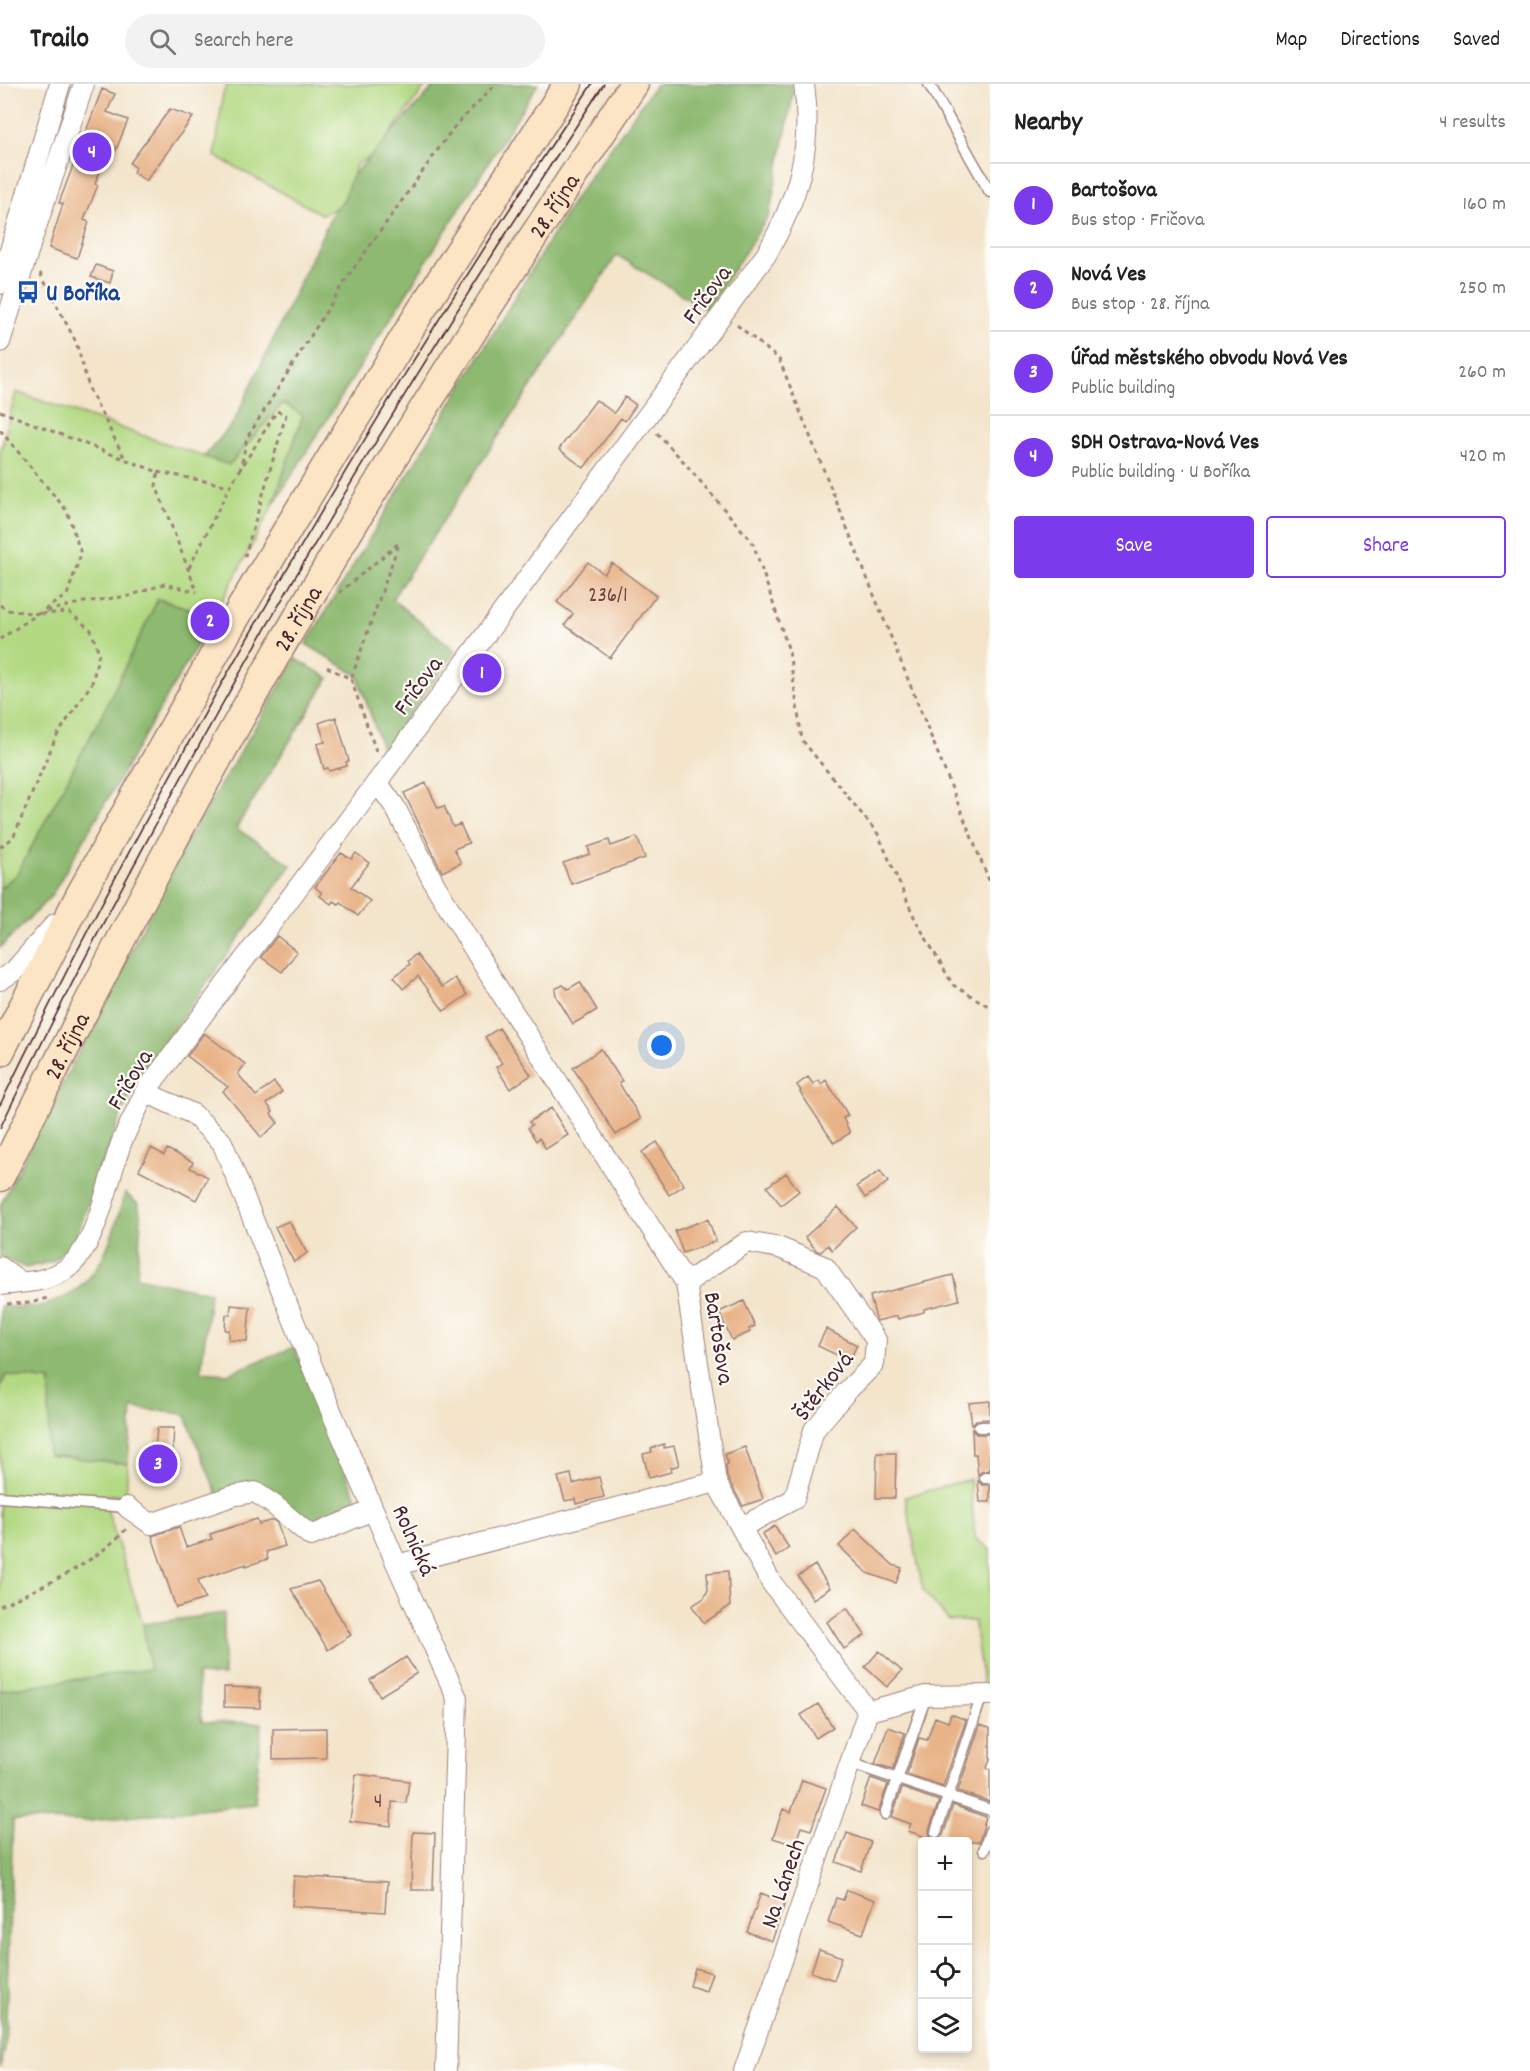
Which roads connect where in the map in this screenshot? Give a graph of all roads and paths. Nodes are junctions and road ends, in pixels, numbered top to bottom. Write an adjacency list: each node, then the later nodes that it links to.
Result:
1 (60, 84): 8 (street)
2 (84, 84): 9 (street)
3 (496, 84): 19 (path)
4 (568, 84): 33 (main road)
5 (634, 84): 38 (main road, 28. října)
6 (804, 84): 16 (street, Fričova)
7 (929, 84): 10 (lane)
8 (44, 135): 9 (lane); 12 (street)
9 (66, 142): 14 (street)
10 (990, 192)
11 (37, 267): 18 (path)
12 (0, 284)
13 (735, 324): 32 (path)
14 (0, 342)
15 (0, 411): 18 (path)
16 (645, 420): 30 (street, Fričova); 35 (path)
17 (0, 430): 26 (path)
18 (125, 459): 20 (path)
19 (240, 471): 21 (path); 22 (path)
20 (158, 472): 21 (path); 23 (path)
21 (230, 486): 23 (path)
22 (243, 563)
23 (188, 569): 26 (path)
24 (338, 594): 29 (path)
25 (0, 605): 26 (path)
26 (38, 614): 27 (path); 31 (path)
27 (0, 639)
28 (327, 667): 29 (path)
29 (351, 679): 30 (path)
30 (377, 782): 37 (street, Fričova); 41 (street, Bartošova)
31 (0, 847)
32 (990, 883)
33 (80, 895): 34 (street); 36 (main road)
34 (0, 980)
35 (990, 1007)
36 (0, 1052)
37 (146, 1092): 40 (street, Fričova); 45 (street, Rolnická)
38 (0, 1177)
39 (0, 1267): 40 (street)
40 (21, 1282): 42 (street, Fričova)
41 (686, 1283): 43 (street, Bartošova); 47 (street, Štěrková)
42 (0, 1285)
43 (716, 1482): 47 (street, Bartošova); 48 (street)
44 (0, 1497): 46 (lane)
45 (373, 1510): 46 (street); 48 (street, Rolnická)
46 (132, 1511): 49 (path)
47 (742, 1527): 52 (street, Bartošova)
48 (397, 1565): 61 (street, Rolnická)
49 (0, 1606)
50 (986, 1695): 51 (street); 55 (lane)
51 (926, 1696): 52 (street); 54 (lane)
52 (868, 1711): 53 (street, Na Lánech)
53 (850, 1763): 54 (lane); 62 (street, Na Lánech)
54 (897, 1779): 55 (lane); 57 (lane)
55 (948, 1796): 56 (lane); 59 (lane)
56 (990, 1810)
57 (885, 1814)
58 (990, 1831): 60 (lane)
59 (936, 1832)
60 (984, 1850)
61 (446, 2071)
62 (744, 2071)

